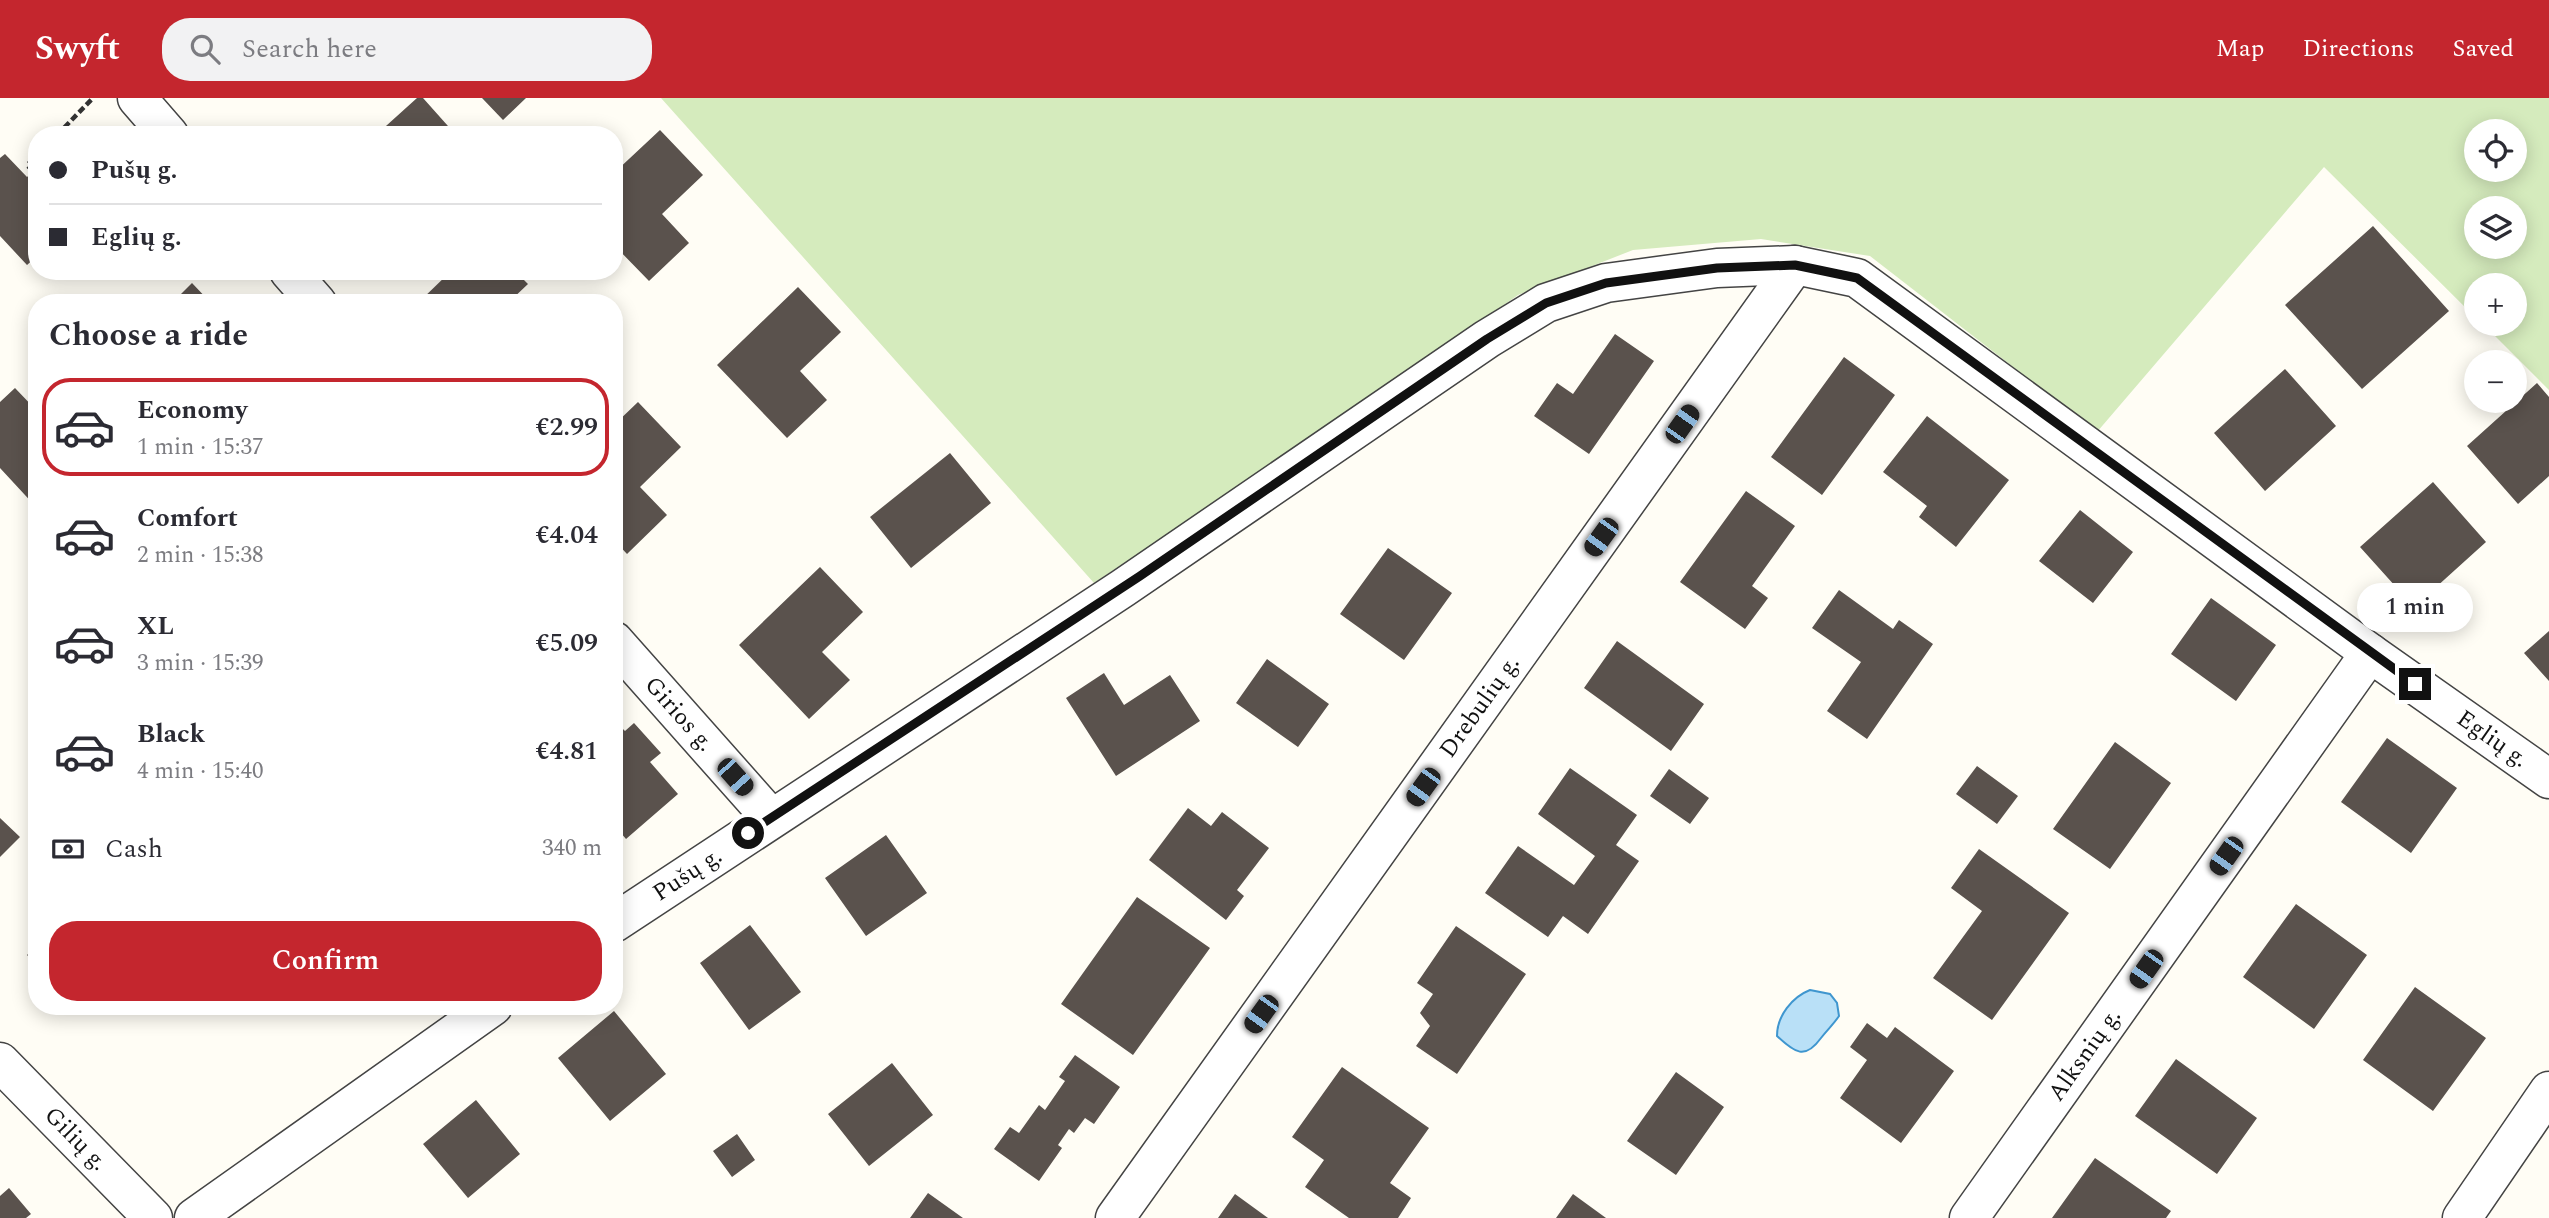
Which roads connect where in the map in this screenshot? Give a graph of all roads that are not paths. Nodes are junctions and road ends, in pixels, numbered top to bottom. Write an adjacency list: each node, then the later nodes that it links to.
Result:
1 (137, 98): 2 (street)
2 (161, 126)
3 (1795, 265): 4 (street, Pušų g.); 10 (street, Pušų g.); 17 (street, Drebulių g.)
4 (1857, 278): 8 (street, Eglių g.)
5 (297, 280): 6 (street)
6 (309, 294)
7 (623, 651): 10 (street, Girios g.)
8 (2371, 653): 9 (street, Eglių g.); 18 (street, Alksnių g.)
9 (2549, 779)
10 (771, 818): 11 (street, Pušų g.)
11 (623, 917)
12 (480, 1015): 16 (street)
13 (0, 1062): 15 (street, Gilių g.)
14 (2549, 1091): 19 (street)
15 (153, 1218)
16 (194, 1218)
17 (1115, 1218)
18 (1969, 1218)
19 (2462, 1218)

